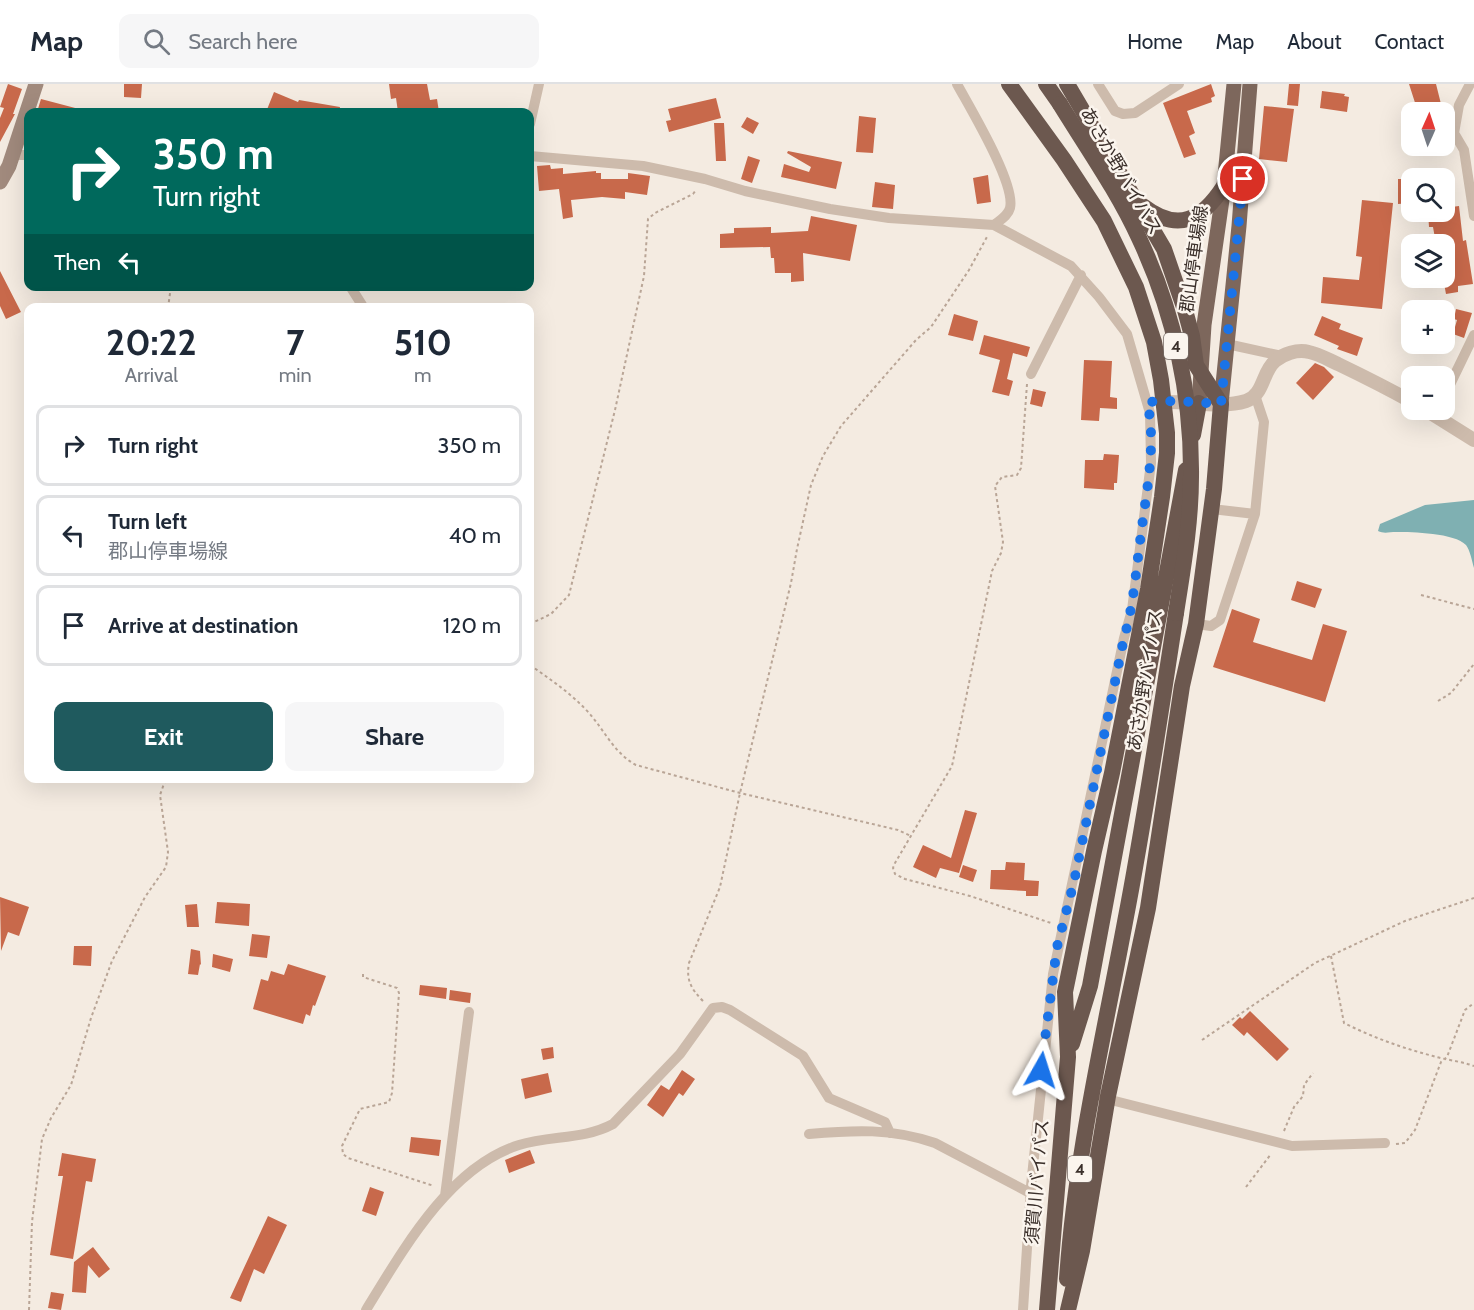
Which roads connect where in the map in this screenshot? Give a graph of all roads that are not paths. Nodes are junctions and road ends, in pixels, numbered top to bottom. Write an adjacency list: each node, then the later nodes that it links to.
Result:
1 (36, 84): 12 (main road)
2 (539, 84): 13 (street)
3 (957, 84): 20 (street)
4 (1009, 84): 31 (highway, あさか野バイパス / 4)
5 (1046, 84): 41 (highway, あさか野バイパス / 4, bridge)
6 (1067, 84): 18 (highway)
7 (1098, 84): 8 (street)
8 (1179, 84)
9 (1234, 84): 17 (main road, 郡山停車場線)
10 (1250, 84): 23 (main road)
11 (1470, 84): 19 (street)
12 (31, 108)
13 (534, 108)
14 (21, 155): 16 (main road)
15 (534, 156): 20 (street)
16 (0, 182)
17 (1224, 186): 18 (highway); 27 (main road, 郡山停車場線)
18 (1137, 201): 27 (highway)
19 (1474, 216)
20 (994, 225): 21 (street)
21 (1081, 275): 25 (street); 30 (street)
22 (1474, 335): 26 (street)
23 (1227, 344): 24 (street); 33 (main road)
24 (1282, 356): 28 (street); 29 (street)
25 (1032, 374)
26 (1455, 374)
27 (1201, 375): 32 (main road, 郡山停車場線); 33 (highway)
28 (1255, 395): 33 (street); 37 (street)
29 (1401, 396)
30 (1147, 402): 31 (street); 47 (street)
31 (1164, 402): 32 (street); 40 (highway, あさか野バイパス / 4)
32 (1199, 403): 33 (street); 40 (highway)
33 (1221, 404): 36 (highway)
34 (1446, 420): 35 (street)
35 (1474, 440)
36 (1212, 509): 37 (street); 38 (highway)
37 (1255, 514): 38 (street)
38 (1196, 624): 42 (highway)
39 (469, 1012): 46 (street)
40 (1068, 1057): 50 (highway, 須賀川バイパス / 4)
41 (1090, 1096): 42 (street); 51 (highway, あさか野バイパス / 4)
42 (1108, 1099): 45 (street); 51 (highway)
43 (890, 1133): 44 (street); 46 (street); 47 (street)
44 (809, 1134)
45 (1385, 1143)
46 (445, 1192): 48 (street)
47 (1030, 1193): 49 (street)
48 (366, 1310)
49 (1023, 1310)
50 (1047, 1310)
51 (1067, 1310)

